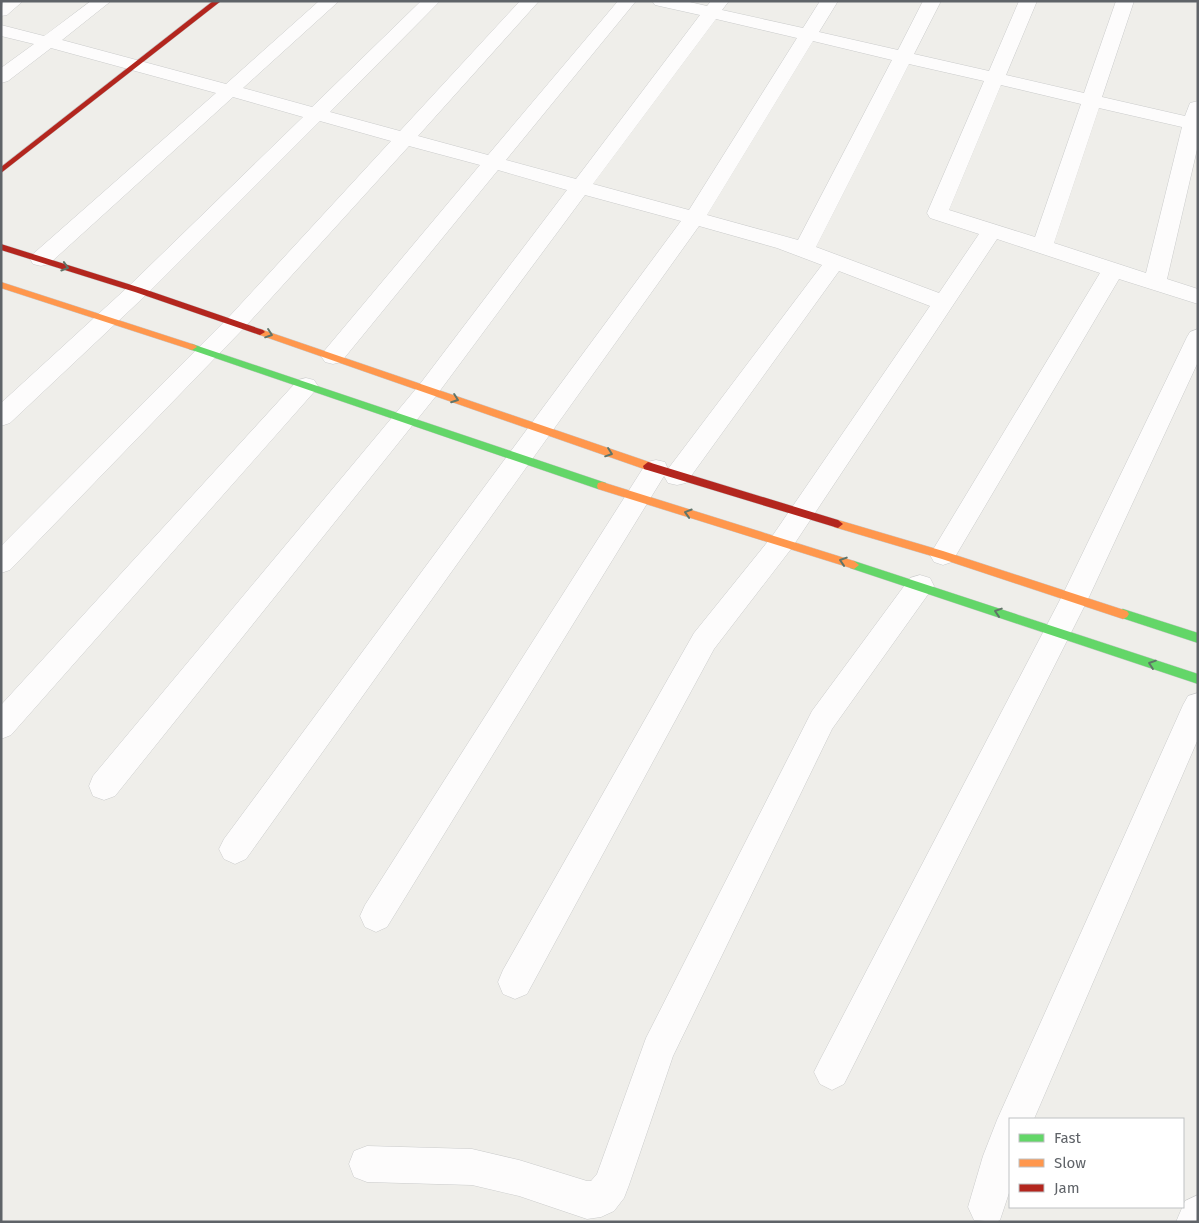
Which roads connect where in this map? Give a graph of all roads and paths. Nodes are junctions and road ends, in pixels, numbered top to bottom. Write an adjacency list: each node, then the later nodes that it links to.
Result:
1 (14, 1): 14 (street)
2 (102, 1): 17 (street)
3 (218, 1): 19 (main road)
4 (330, 1): 22 (street)
5 (431, 1): 24 (street)
6 (530, 1): 26 (street)
7 (627, 1): 27 (street)
8 (661, 1): 13 (street)
9 (829, 1): 16 (street)
10 (932, 1): 18 (street)
11 (1028, 1): 21 (street)
12 (1125, 1): 23 (street)
13 (716, 7): 16 (street); 29 (street)
14 (1, 11)
15 (1, 30): 17 (street)
16 (808, 35): 18 (street); 30 (street)
17 (48, 42): 19 (street); 20 (street)
18 (904, 57): 21 (street); 34 (street)
19 (137, 65): 22 (street); 28 (main road)
20 (1, 77)
21 (995, 78): 23 (street); 31 (street)
22 (230, 90): 24 (street); 35 (street)
23 (1092, 100): 25 (street); 33 (street)
24 (316, 114): 26 (street); 40 (street)
25 (1196, 118): 38 (street)
26 (404, 138): 27 (street); 44 (street)
27 (494, 163): 29 (street); 47 (street)
28 (1, 171)
29 (580, 187): 30 (street); 49 (street)
30 (694, 218): 34 (street); 52 (street)
31 (992, 230): 33 (street); 42 (street)
32 (1, 247): 35 (main road)
33 (1042, 247): 37 (street)
34 (804, 250): 36 (street)
35 (40, 260): 40 (main road, one-way to 40)
36 (835, 262): 42 (street); 54 (street)
37 (1113, 270): 38 (street); 58 (street)
38 (1155, 283): 41 (street)
39 (3, 288): 43 (main road)
40 (138, 290): 43 (street); 44 (main road)
41 (1198, 297)
42 (944, 303): 56 (street)
43 (107, 318): 46 (main road); 50 (street)
44 (236, 323): 46 (street); 47 (main road, one-way to 47)
45 (1198, 337): 61 (street)
46 (206, 352): 48 (main road); 59 (street)
47 (333, 356): 49 (main road)
48 (306, 386): 51 (main road); 66 (street)
49 (428, 390): 51 (street); 52 (main road, one-way to 52)
50 (1, 417)
51 (404, 419): 53 (main road); 67 (street)
52 (542, 430): 53 (street); 54 (main road, one-way to 54)
53 (520, 459): 55 (main road); 68 (street)
54 (666, 472): 55 (street); 56 (main road)
55 (639, 498): 57 (main road, one-way to 55); 69 (street)
56 (802, 512): 57 (street); 58 (main road)
57 (782, 542): 60 (main road, one-way to 57); 70 (street)
58 (943, 555): 61 (main road)
59 (1, 563)
60 (920, 586): 62 (main road, one-way to 60); 74 (street)
61 (1076, 597): 62 (street); 63 (main road)
62 (1058, 632): 64 (main road, one-way to 62); 71 (street)
63 (1198, 638)
64 (1198, 679)
65 (1198, 705): 72 (street)
66 (1, 726)
67 (104, 786)
68 (235, 849)
69 (376, 916)
70 (516, 982)
71 (832, 1072)
72 (1016, 1118)
73 (1009, 1136): 75 (street)
74 (367, 1164)
75 (987, 1207)
76 (1198, 1214): 77 (street)
77 (1195, 1222)

